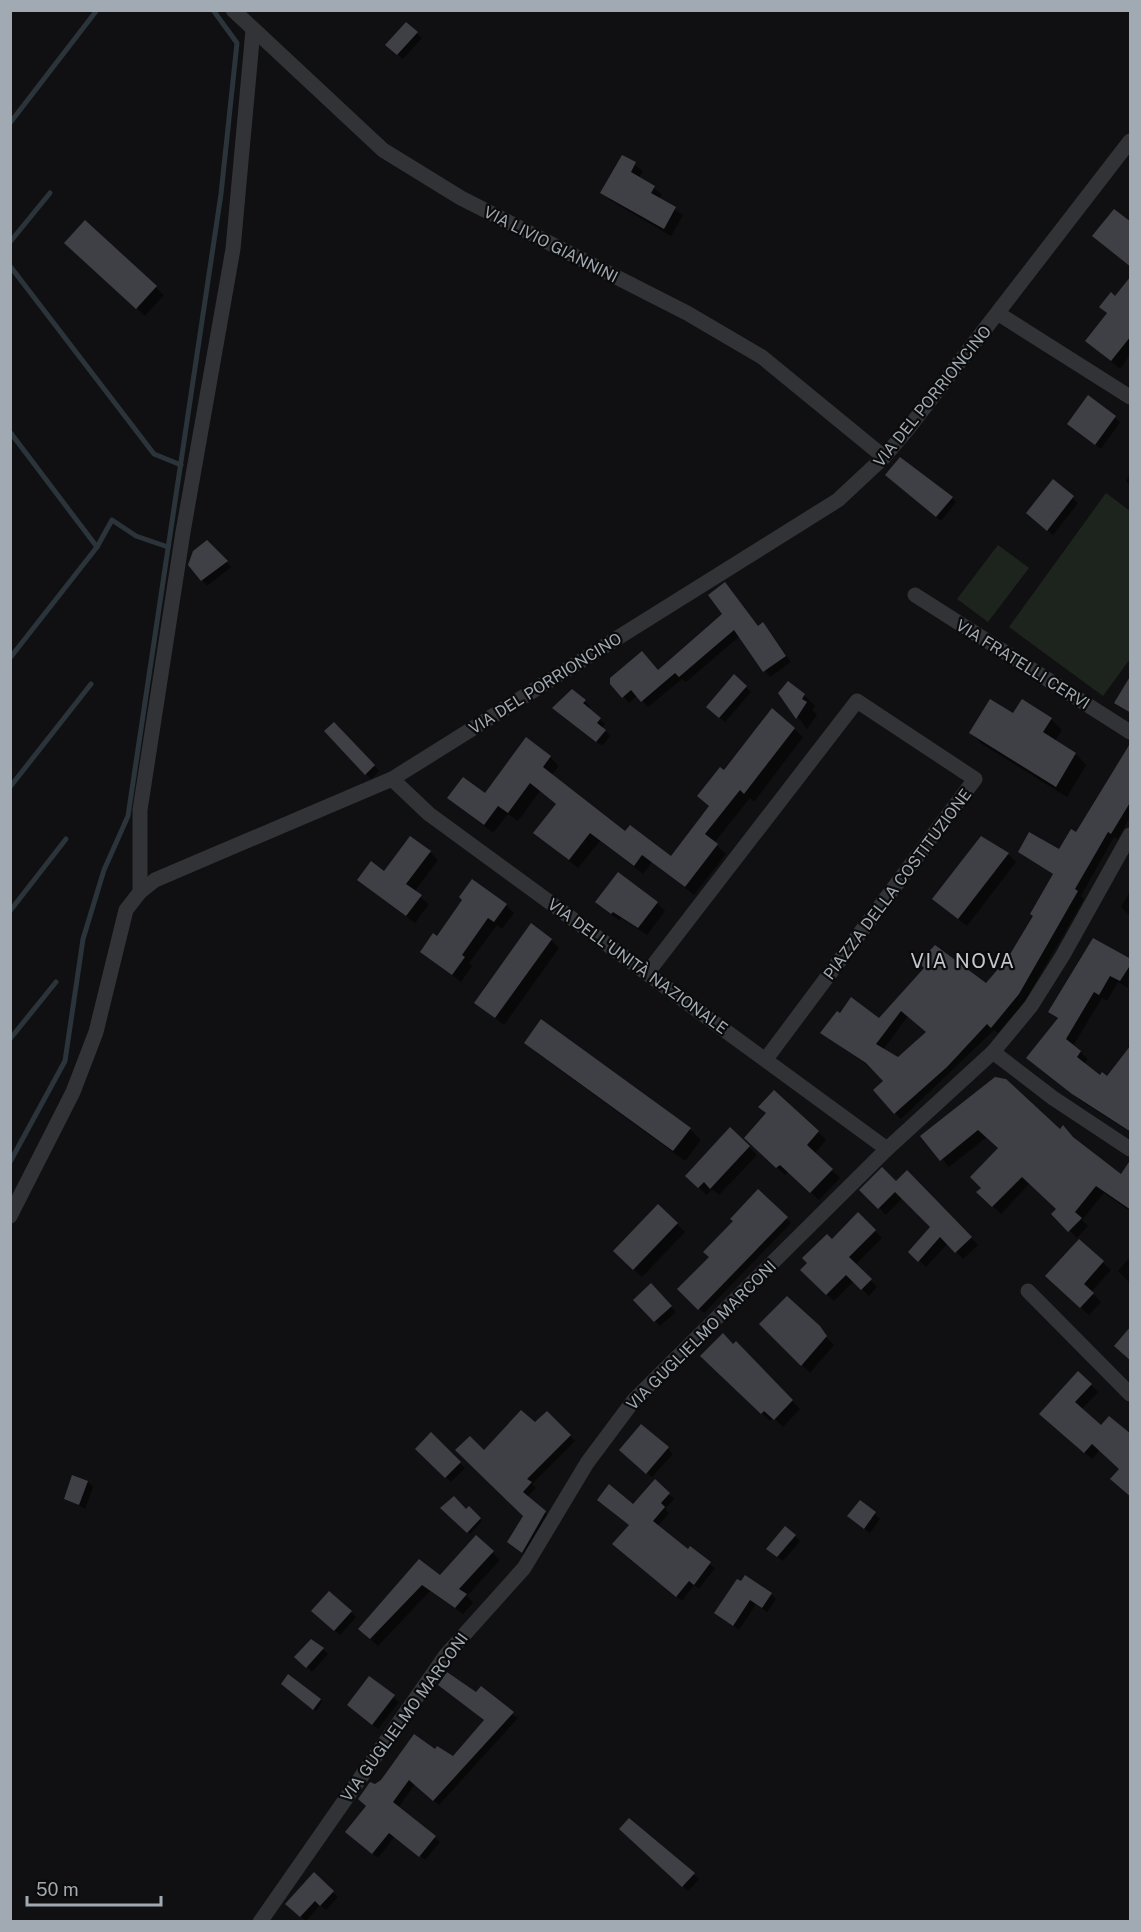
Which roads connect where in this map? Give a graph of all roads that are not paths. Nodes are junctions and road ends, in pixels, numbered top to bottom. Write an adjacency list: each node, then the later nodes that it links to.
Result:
1 (233, 10): 2 (street, VIA LIVIO GIANNINI)
2 (253, 30): 6 (street, VIA LIVIO GIANNINI); 11 (street)
3 (1131, 141): 4 (street, VIA DEL PORRIONCINO)
4 (999, 314): 5 (street); 6 (street, VIA DEL PORRIONCINO)
5 (1131, 397)
6 (884, 457): 9 (street, VIA DEL PORRIONCINO)
7 (915, 596): 8 (street, VIA FRATELLI CERVI)
8 (1131, 732)
9 (392, 779): 11 (street, VIA DEL PORRIONCINO); 12 (street, VIA DELL'UNITÀ NAZIONALE)
10 (1131, 835): 13 (street, VIA GUGLIELMO MARCONI)
11 (140, 892): 17 (street, VIA DEL PORRIONCINO)
12 (648, 972): 14 (street, VIA DELL'UNITÀ NAZIONALE); 14 (street, PIAZZA DELLA COSTITUZIONE)
13 (993, 1052): 15 (street, VIA GUGLIELMO MARCONI); 16 (street)
14 (766, 1059): 15 (street, VIA DELL'UNITÀ NAZIONALE)
15 (886, 1149): 20 (street, VIA GUGLIELMO MARCONI)
16 (1131, 1149)
17 (10, 1216)
18 (1028, 1291): 19 (street)
19 (1131, 1394)
20 (260, 1922)

